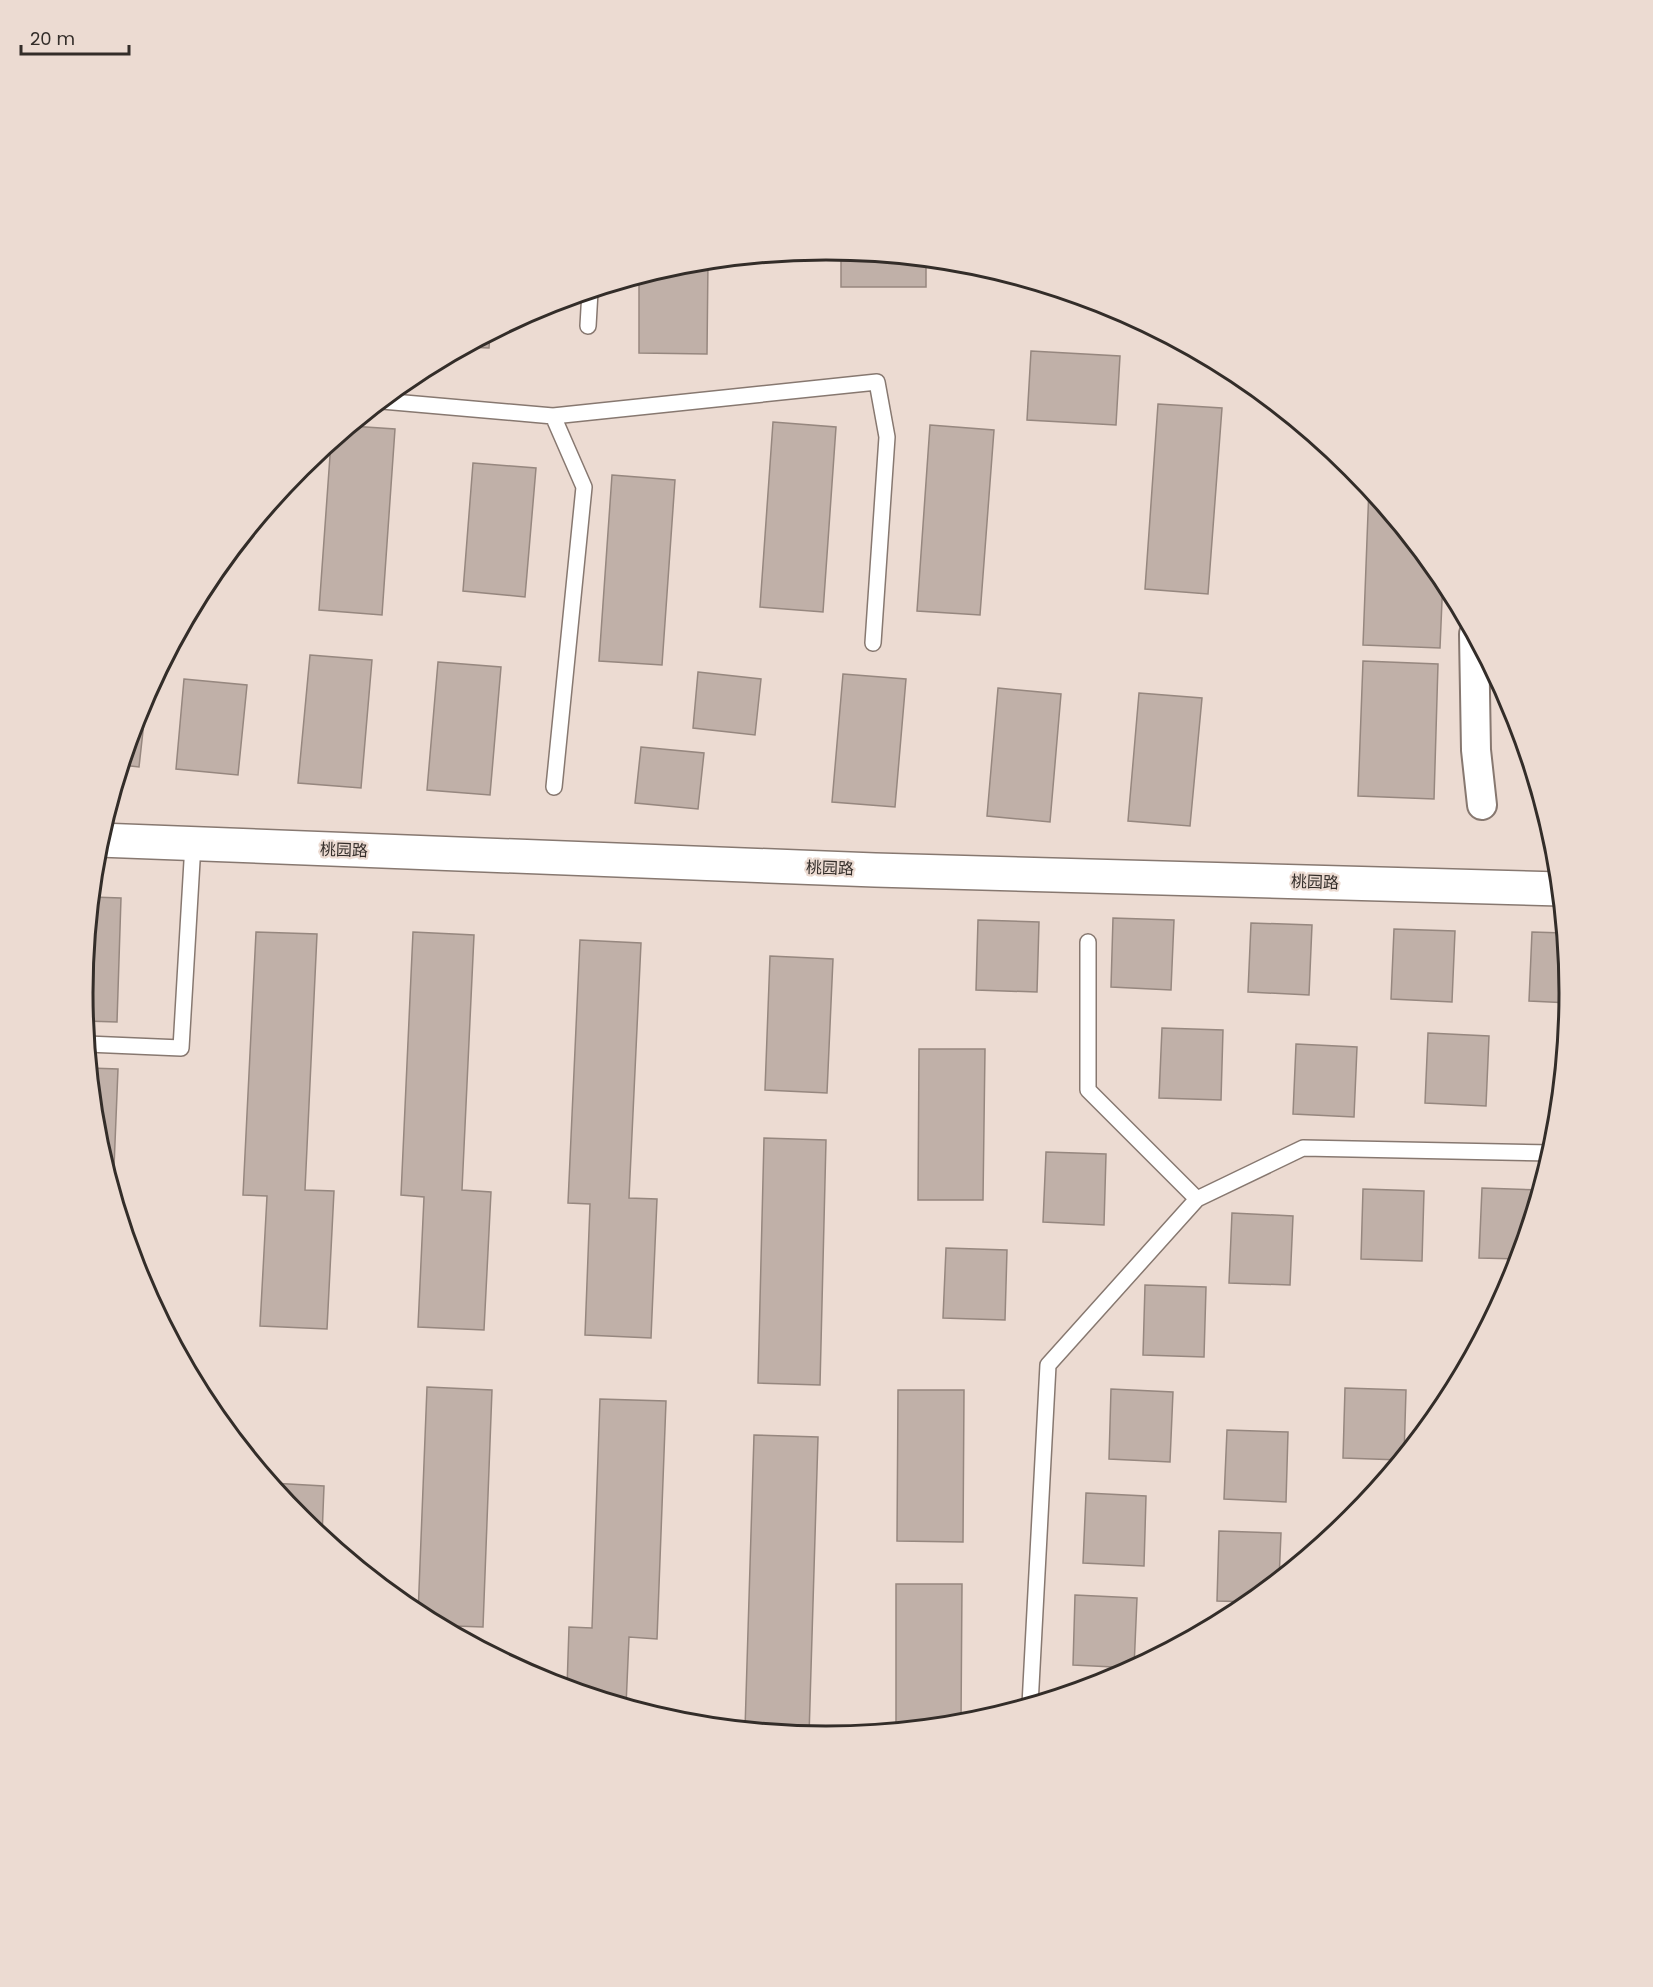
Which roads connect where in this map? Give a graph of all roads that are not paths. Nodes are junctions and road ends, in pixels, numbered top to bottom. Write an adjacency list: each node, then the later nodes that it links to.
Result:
1 (590, 300): 2 (lane)
2 (588, 327)
3 (394, 402): 4 (lane)
4 (553, 416): 5 (lane); 7 (lane)
5 (873, 643)
6 (1474, 650): 8 (street)
7 (554, 788)
8 (1482, 805)
9 (109, 840): 10 (street, 桃园路)
10 (193, 844): 11 (street, 桃园路); 13 (lane)
11 (1552, 889)
12 (1088, 942): 15 (lane)
13 (95, 1044)
14 (1542, 1153): 15 (lane)
15 (1197, 1199): 16 (lane)
16 (1030, 1698)

